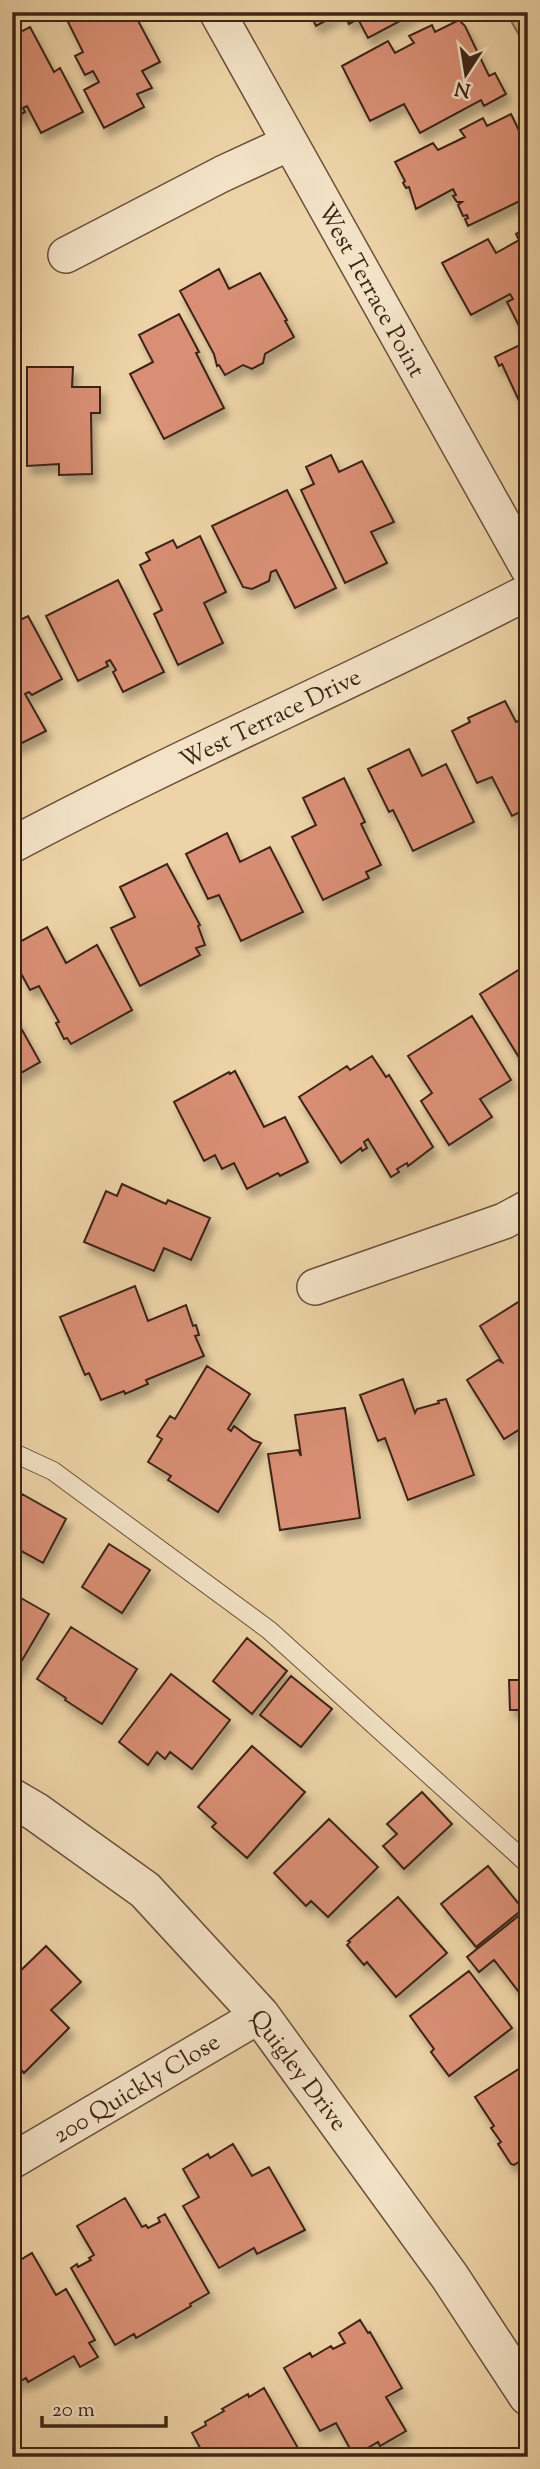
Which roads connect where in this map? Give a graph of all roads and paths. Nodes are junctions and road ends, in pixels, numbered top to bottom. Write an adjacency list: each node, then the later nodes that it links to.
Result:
1 (217, 12): 2 (street, West Terrace Point)
2 (289, 143): 3 (street); 4 (street, West Terrace Point)
3 (66, 255)
4 (528, 568)
5 (528, 592): 6 (street, West Terrace Drive)
6 (12, 845)
7 (528, 1208): 8 (street)
8 (315, 1287)
9 (12, 1452): 11 (lane)
10 (12, 1798): 12 (street, Quigley Drive)
11 (528, 1864)
12 (260, 2015): 13 (street, 200 Quickly Close); 14 (street, Quigley Drive)
13 (12, 2161)
14 (528, 2396)

